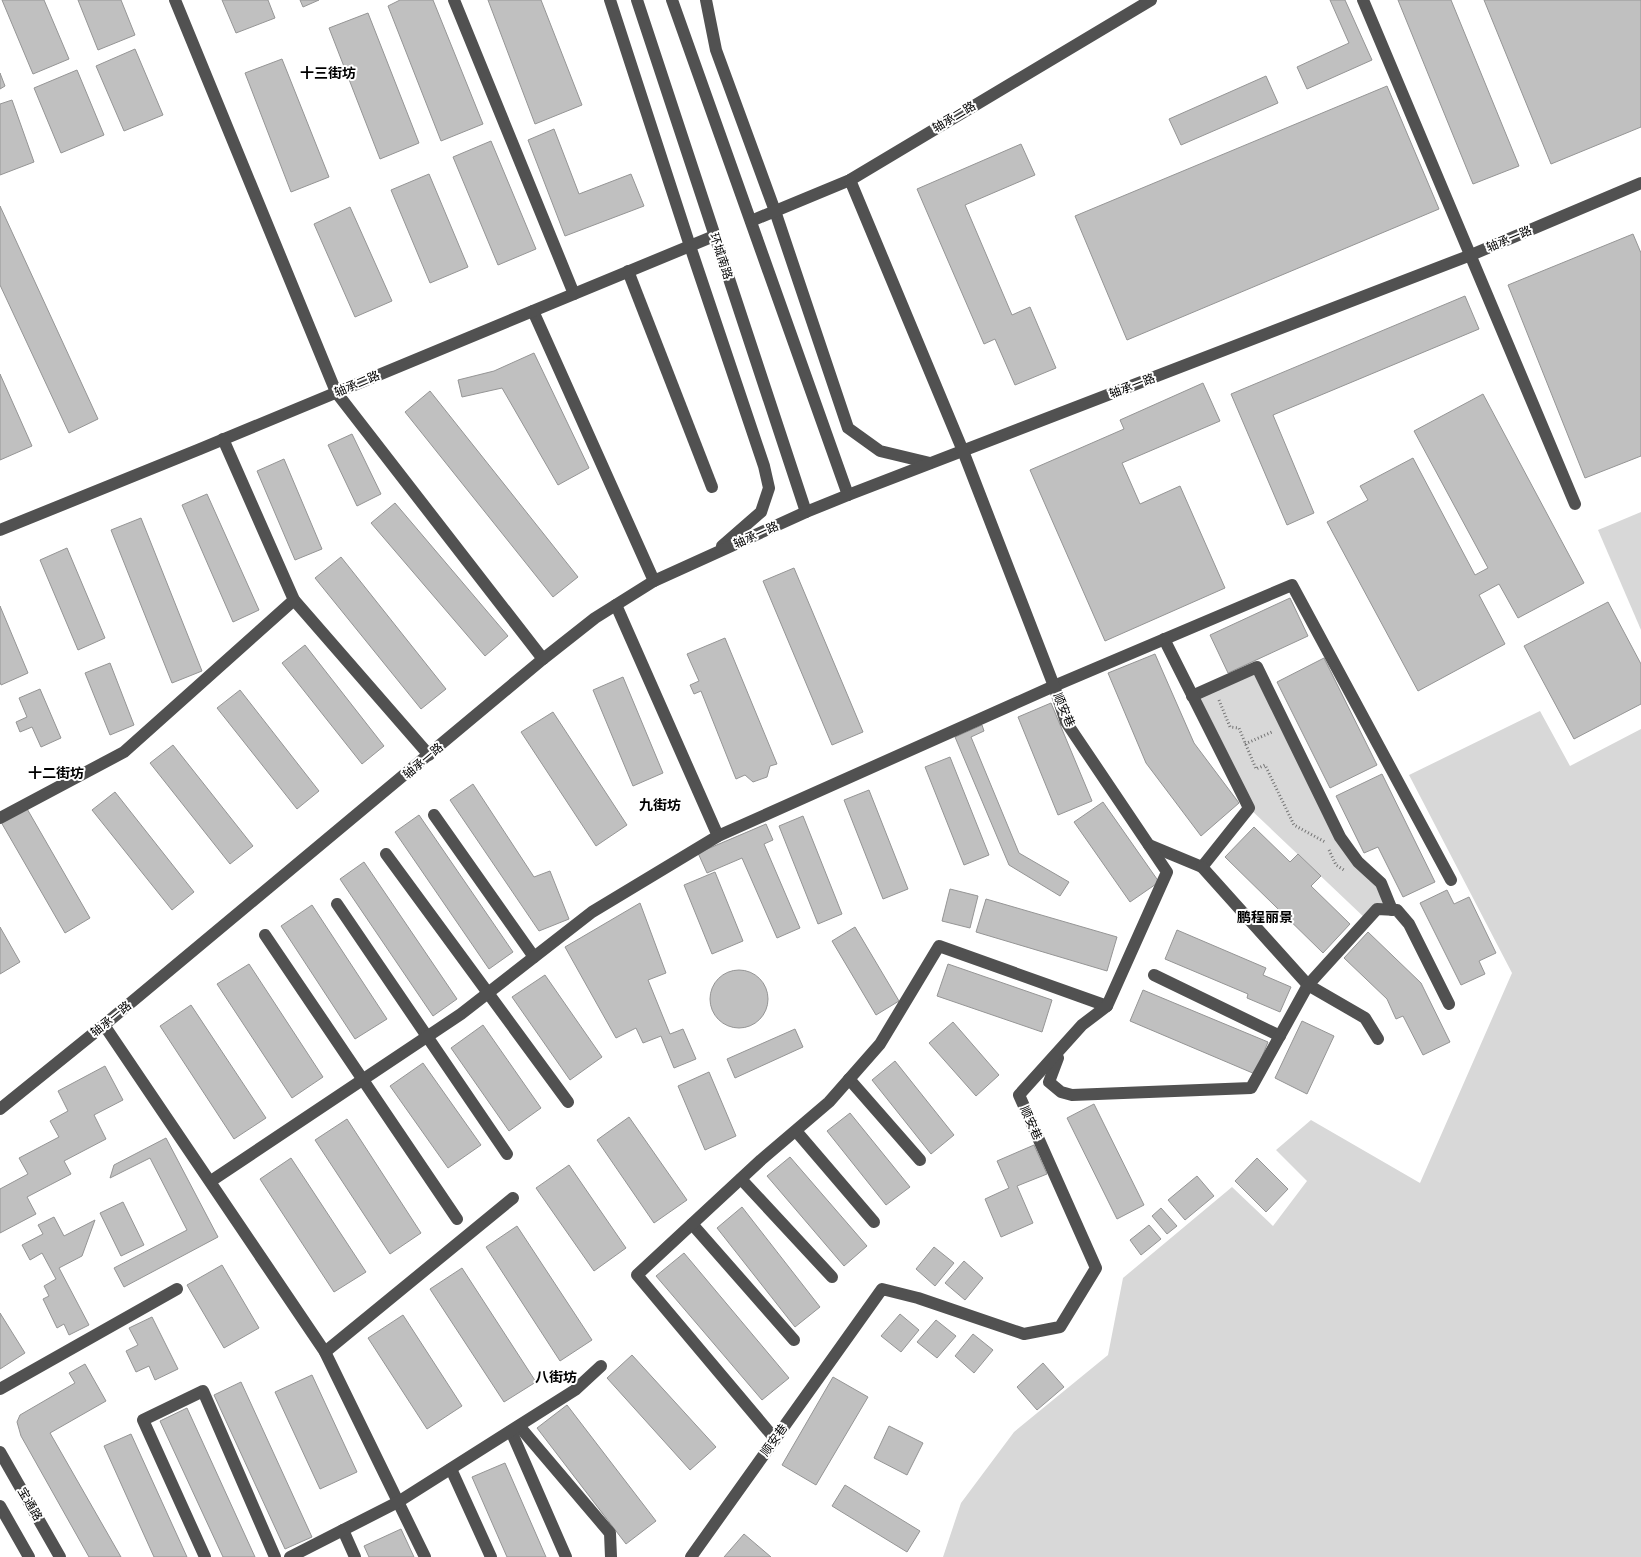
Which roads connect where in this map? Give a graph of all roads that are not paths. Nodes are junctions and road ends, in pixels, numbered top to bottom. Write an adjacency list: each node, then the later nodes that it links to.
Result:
1 (175, 0): 19 (street)
2 (454, 0): 17 (street)
3 (610, 0): 14 (street)
4 (637, 0): 13 (street, 环城南路)
5 (672, 0): 12 (street)
6 (1151, 0): 9 (street, 轴承二路)
7 (1364, 0): 15 (street)
8 (707, 1): 11 (street)
9 (850, 180): 11 (street, 轴承二路); 21 (street, 顺安巷)
10 (1641, 183): 15 (street, 轴承一路)
11 (775, 211): 12 (street, 轴承二路); 22 (street)
12 (751, 221): 24 (street)
13 (714, 236): 14 (street, 轴承二路); 26 (street, 环城南路)
14 (690, 246): 16 (street, 轴承二路); 28 (street)
15 (1471, 255): 21 (street, 轴承一路); 25 (street)
16 (628, 271): 17 (street, 轴承二路); 23 (street)
17 (574, 294): 18 (street, 轴承二路)
18 (533, 310): 19 (street, 轴承二路); 29 (street)
19 (336, 392): 20 (street, 轴承二路); 33 (street)
20 (223, 439): 27 (street, 轴承二路); 30 (street)
21 (963, 451): 22 (street, 轴承一路); 34 (street, 顺安巷)
22 (930, 463): 24 (street, 轴承一路)
23 (712, 487)
24 (848, 495): 26 (street, 轴承一路)
25 (1575, 504)
26 (806, 512): 28 (street, 轴承一路)
27 (0, 530)
28 (710, 556): 29 (street, 轴承一路)
29 (654, 582): 31 (street, 轴承一路)
30 (294, 600): 36 (street); 38 (street)
31 (616, 605): 33 (street, 轴承一路); 39 (street)
32 (1164, 639): 34 (street); 35 (street); 43 (street)
33 (543, 659): 36 (street, 轴承一路)
34 (1054, 686): 39 (street); 40 (street, 顺安巷)
35 (1192, 696): 42 (street); 45 (street)
36 (429, 755): 53 (street, 轴承一路)
37 (434, 815): 47 (street)
38 (0, 818)
39 (718, 836): 47 (street)
40 (1149, 845): 42 (street); 52 (street, 顺安巷)
41 (386, 854): 50 (street)
42 (1202, 867): 49 (street)
43 (1451, 880)
44 (337, 904): 55 (street)
45 (1392, 910): 49 (street); 51 (street)
46 (265, 935): 59 (street)
47 (534, 957): 50 (street)
48 (1154, 974): 54 (street)
49 (1308, 985): 54 (street); 56 (street)
50 (488, 993): 55 (street); 60 (street)
51 (1449, 1004)
52 (1107, 1006): 57 (street, 顺安巷); 58 (street)
53 (104, 1025): 61 (street, 轴承一路); 66 (street)
54 (1280, 1036): 57 (street)
55 (426, 1037): 59 (street); 63 (street)
56 (1378, 1039)
57 (1065, 1044): 78 (street, 顺安巷)
58 (849, 1079): 62 (street); 64 (street)
59 (363, 1080): 66 (street); 68 (street)
60 (568, 1102)
61 (0, 1109)
62 (796, 1131): 65 (street); 69 (street)
63 (507, 1154)
64 (920, 1160)
65 (741, 1179): 70 (street); 71 (street)
66 (211, 1181): 74 (street)
67 (512, 1198): 74 (street)
68 (457, 1219)
69 (874, 1222)
70 (692, 1224): 73 (street); 78 (street)
71 (832, 1277)
72 (177, 1289): 76 (street)
73 (794, 1340)
74 (325, 1352): 81 (street)
75 (602, 1366): 77 (street)
76 (0, 1389)
77 (515, 1428): 80 (street); 92 (street); 93 (street)
78 (775, 1439): 94 (street, 顺安巷)
79 (0, 1452): 85 (street, 宝通路)
80 (451, 1469): 81 (street); 91 (street)
81 (398, 1502): 83 (street); 90 (street)
82 (0, 1506): 84 (street)
83 (343, 1530): 88 (street); 89 (street)
84 (29, 1557)
85 (60, 1557)
86 (204, 1557): 87 (street)
87 (275, 1557)
88 (290, 1557)
89 (355, 1557)
90 (425, 1557)
91 (491, 1557)
92 (566, 1557)
93 (611, 1557)
94 (690, 1557)

